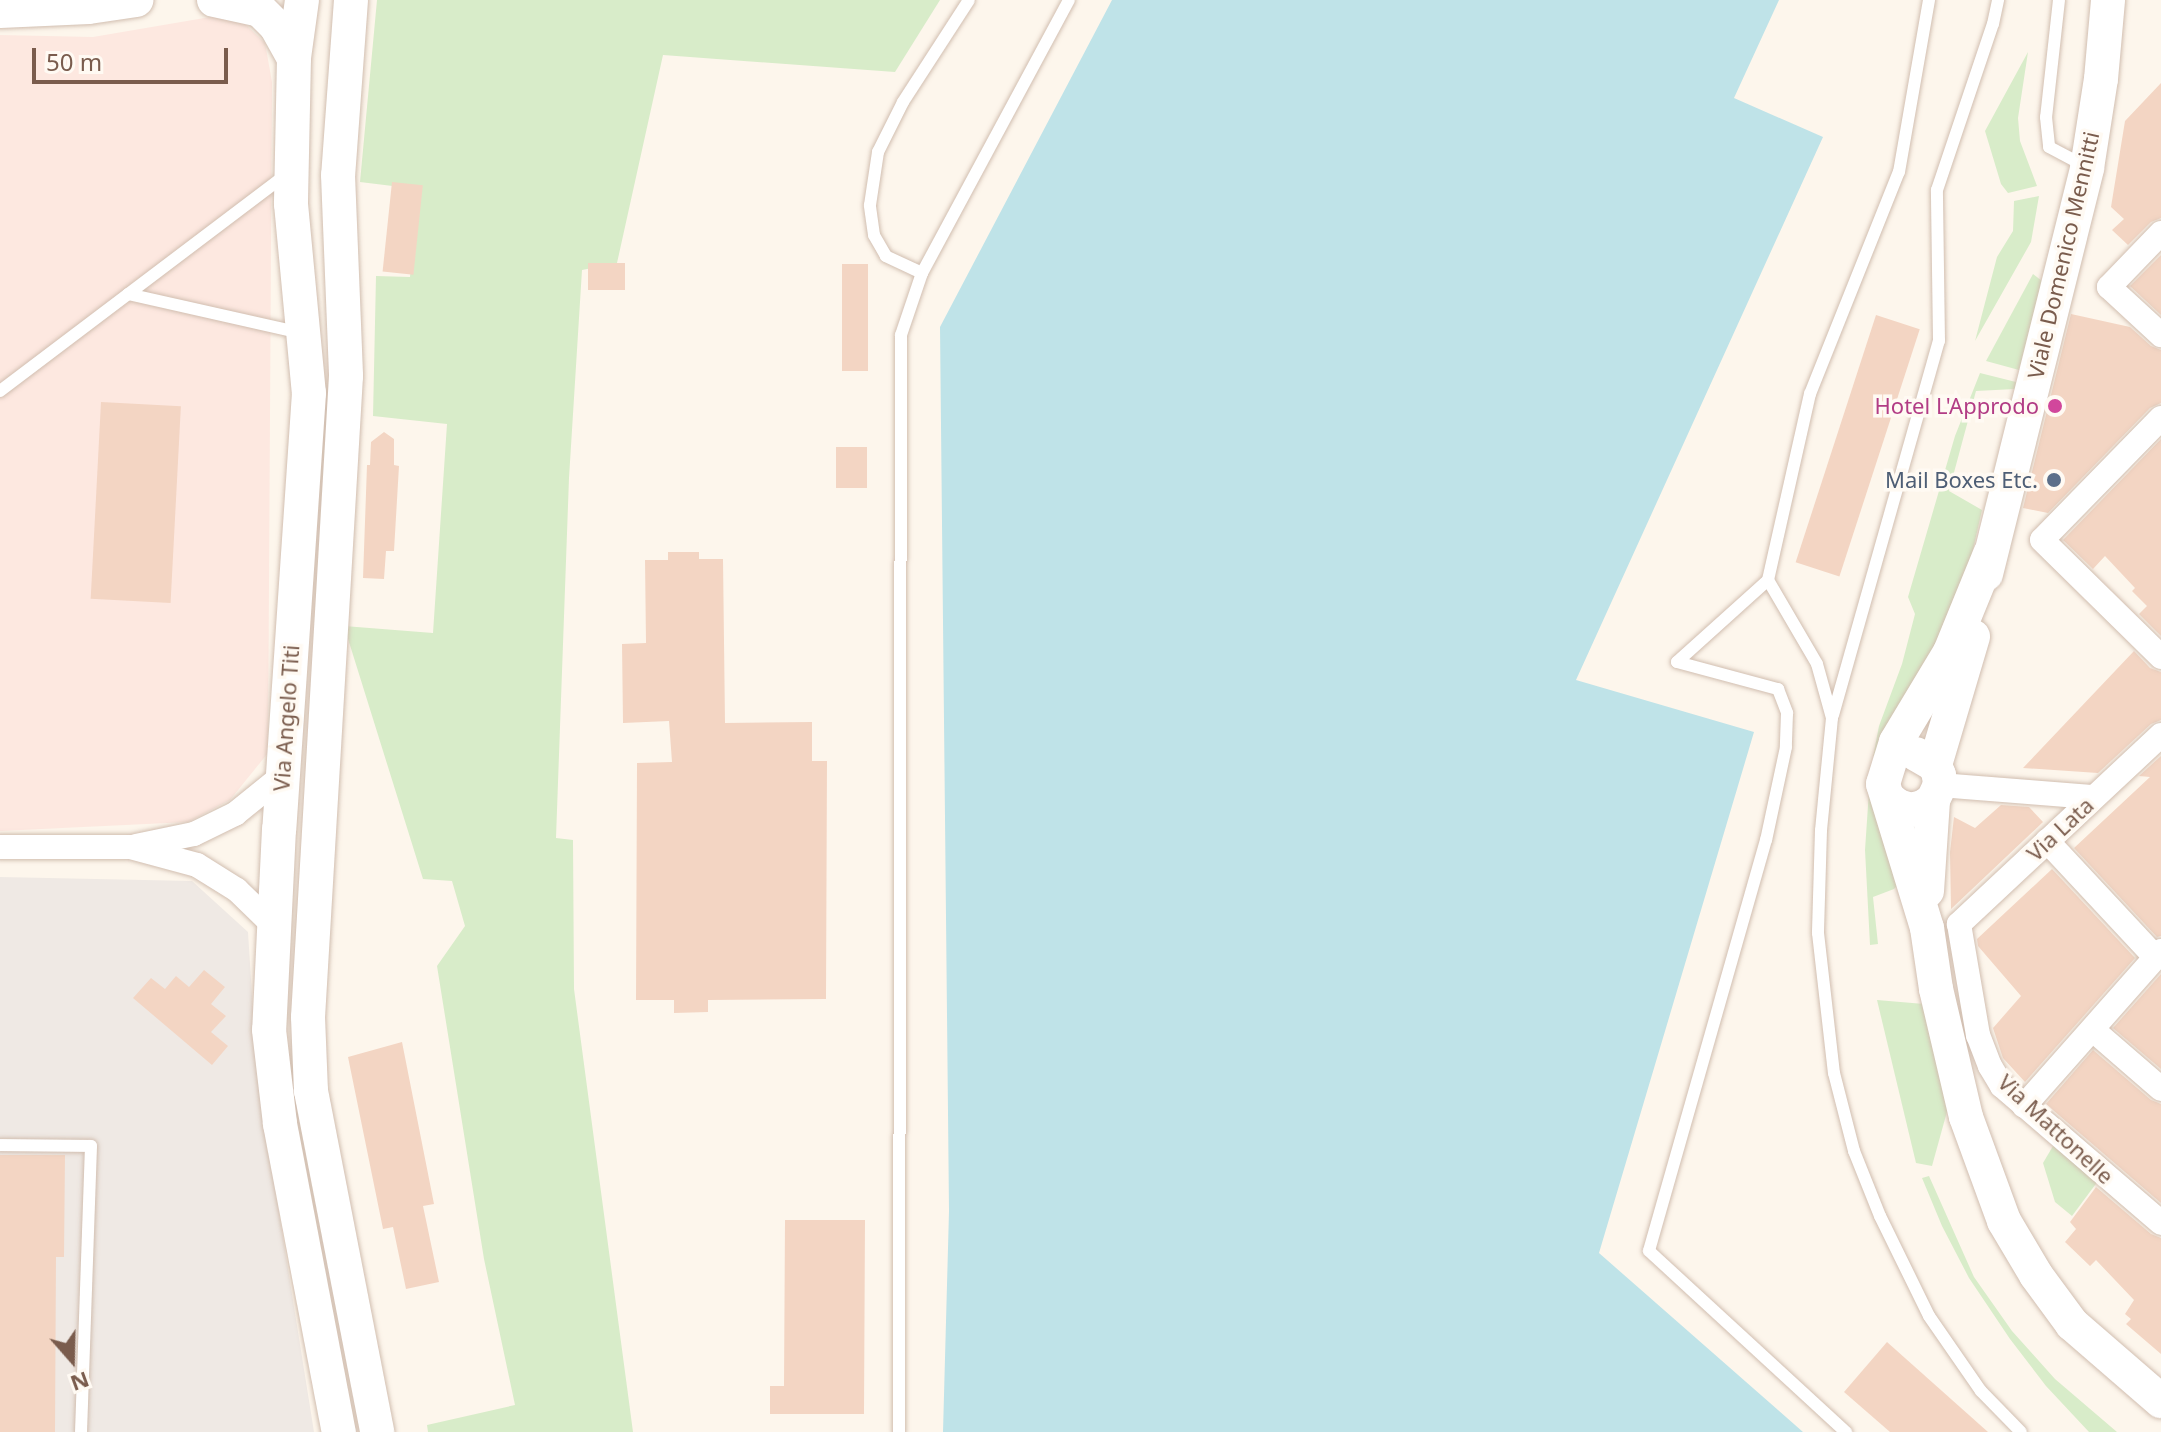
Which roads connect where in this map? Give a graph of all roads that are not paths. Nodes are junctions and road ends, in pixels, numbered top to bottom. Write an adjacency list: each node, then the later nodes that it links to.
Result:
1 (136, 0): 11 (main road)
2 (214, 0): 12 (main road)
3 (302, 0): 12 (main road, Via Angelo Titi)
4 (351, 0): 45 (main road, Via Angelo Titi)
5 (969, 0): 16 (lane)
6 (1069, 0): 16 (lane)
7 (1929, 0): 23 (lane)
8 (1998, 0): 25 (lane)
9 (2059, 0): 13 (lane)
10 (2108, 0): 13 (main road, Viale Domenico Mennitti)
11 (0, 11)
12 (294, 58): 14 (main road, Via Angelo Titi)
13 (2087, 168): 22 (main road, Viale Domenico Mennitti)
14 (292, 170): 17 (lane); 18 (main road, Via Angelo Titi)
15 (2161, 233): 19 (street)
16 (922, 273): 46 (lane)
17 (128, 294): 18 (lane); 20 (lane)
18 (304, 333): 27 (main road, Via Angelo Titi)
19 (2161, 335)
20 (0, 391)
21 (2161, 418): 24 (street)
22 (1990, 554): 28 (main road, Viale Domenico Mennitti); 29 (main road, Viale Domenico Mennitti)
23 (1768, 580): 25 (lane); 47 (lane)
24 (2161, 657)
25 (1832, 718): 48 (lane)
26 (2161, 735): 30 (street, Via Lata)
27 (282, 776): 33 (street); 34 (main road, Via Angelo Titi)
28 (1887, 783): 29 (main road); 29 (main road); 35 (main road, Viale Domenico Mennitti)
29 (1936, 783): 30 (street); 35 (main road, Viale Domenico Mennitti)
30 (2092, 797): 31 (street, Via Lata)
31 (2047, 841): 35 (street, Via Lata); 36 (street)
32 (0, 847): 33 (street)
33 (130, 847): 34 (street)
34 (274, 926): 44 (main road, Via Angelo Titi)
35 (1943, 926): 39 (street, Via Mattonelle); 42 (main road, Viale Domenico Mennitti)
36 (2158, 954): 37 (street)
37 (2093, 1030): 38 (street); 39 (street)
38 (2161, 1089)
39 (2024, 1106): 41 (street, Via Mattonelle)
40 (0, 1145): 43 (lane)
41 (2161, 1223)
42 (2161, 1401)
43 (81, 1432)
44 (339, 1432)
45 (377, 1432)
46 (899, 1432)
47 (1846, 1432)
48 (2021, 1432)

